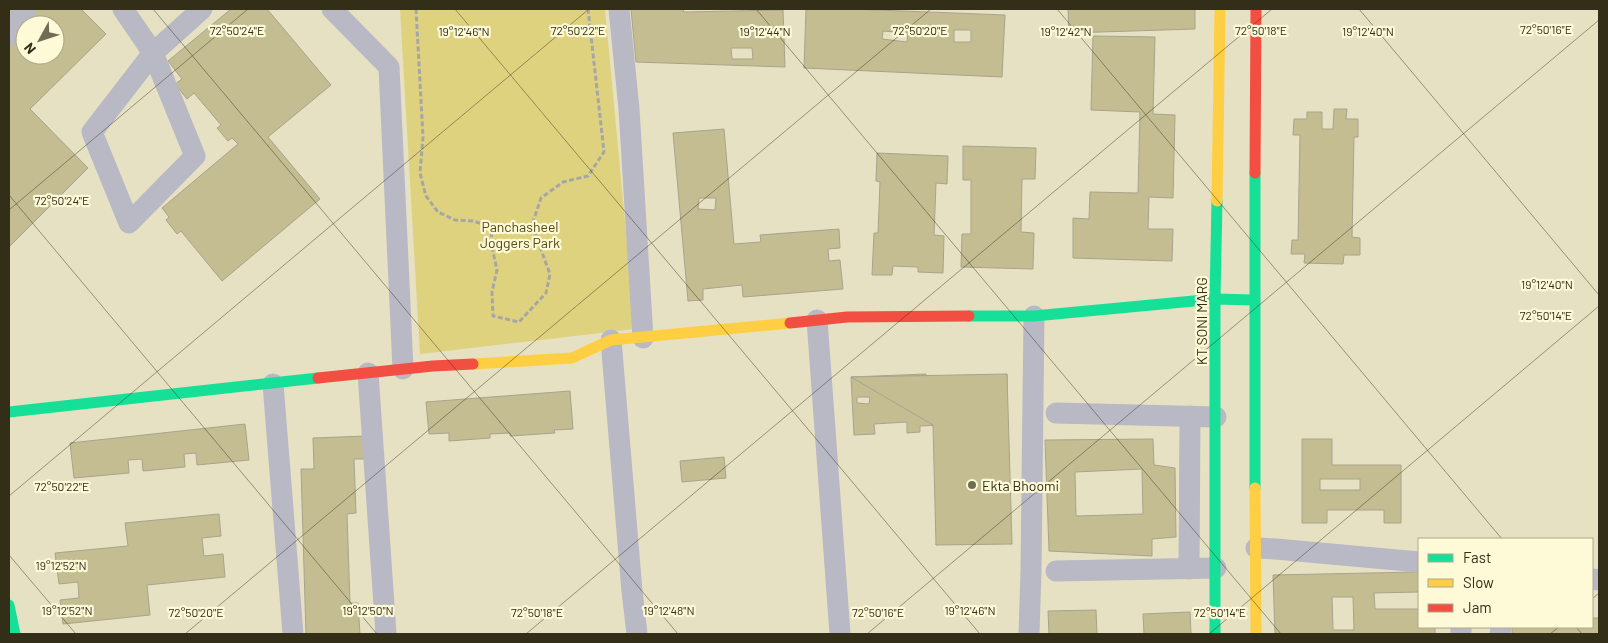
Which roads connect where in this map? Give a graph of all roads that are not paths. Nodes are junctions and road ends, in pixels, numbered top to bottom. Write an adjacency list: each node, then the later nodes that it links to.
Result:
1 (26, 9): 8 (street)
2 (123, 9): 9 (street)
3 (202, 9): 9 (street)
4 (332, 9): 16 (street)
5 (619, 9): 14 (street)
6 (1220, 9): 10 (street, KT SONI MARG)
7 (1256, 9): 11 (street)
8 (9, 35)
9 (153, 53): 9 (street)
10 (1215, 298): 11 (street); 12 (street); 22 (street, KT SONI MARG)
11 (1254, 300): 23 (street)
12 (1034, 316): 13 (street); 34 (street)
13 (817, 320): 14 (street); 33 (street)
14 (643, 338): 15 (street)
15 (611, 340): 16 (street); 32 (street)
16 (403, 369): 17 (street)
17 (368, 373): 18 (street); 31 (street)
18 (273, 384): 19 (street); 30 (street)
19 (9, 412)
20 (1056, 413): 21 (street)
21 (1190, 416): 22 (street); 26 (street)
22 (1216, 417): 25 (street, KT SONI MARG)
23 (1256, 548): 24 (street); 36 (street)
24 (1418, 562)
25 (1216, 568): 26 (street); 35 (street, KT SONI MARG)
26 (1189, 569): 27 (street)
27 (1056, 571)
28 (9, 605): 29 (street)
29 (15, 634)
30 (293, 634)
31 (386, 634)
32 (637, 634)
33 (840, 634)
34 (1029, 634)
35 (1215, 634)
36 (1256, 634)

